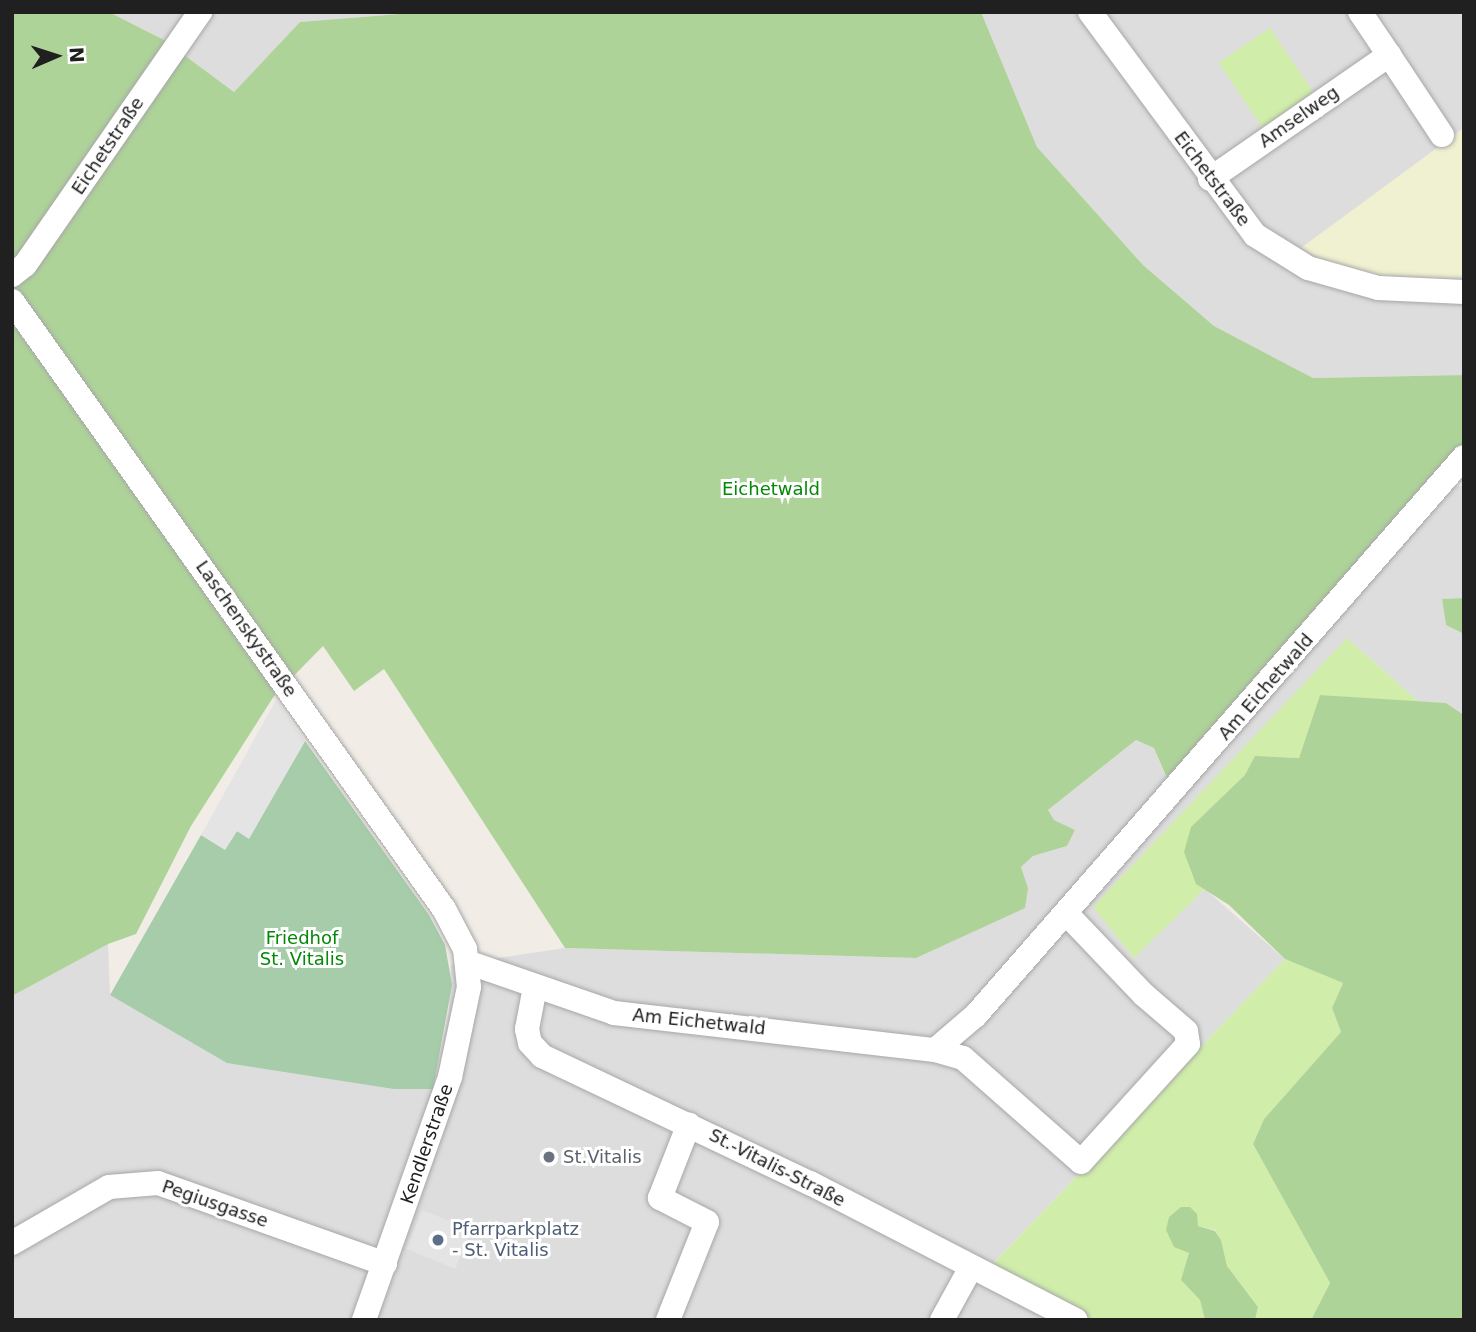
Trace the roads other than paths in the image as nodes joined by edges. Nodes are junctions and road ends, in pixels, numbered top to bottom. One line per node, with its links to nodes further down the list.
1 (200, 12): 7 (street, Eichetstraße)
2 (1090, 12): 6 (street, Eichetstraße)
3 (1360, 12): 4 (street)
4 (1389, 55): 5 (street); 6 (street, Amselweg)
5 (1442, 135)
6 (1210, 179): 8 (street, Eichetstraße)
7 (12, 275)
8 (1464, 292)
9 (12, 301): 12 (street, Laschenskystraße)
10 (1464, 457): 11 (street, Am Eichetwald)
11 (1066, 914): 14 (street, Am Eichetwald); 14 (street, Am Eichetwald)
12 (470, 963): 13 (street, Am Eichetwald); 17 (street, Kendlerstraße)
13 (535, 987): 14 (street, Am Eichetwald); 15 (street, St.-Vitalis-Straße)
14 (935, 1050)
15 (689, 1124): 18 (street, St.-Vitalis-Straße); 20 (street)
16 (12, 1242): 17 (street, Pegiusgasse)
17 (384, 1264): 19 (street, Kendlerstraße)
18 (971, 1269): 21 (street); 22 (street, St.-Vitalis-Straße)
19 (364, 1320)
20 (668, 1320)
21 (942, 1320)
22 (1076, 1320)

